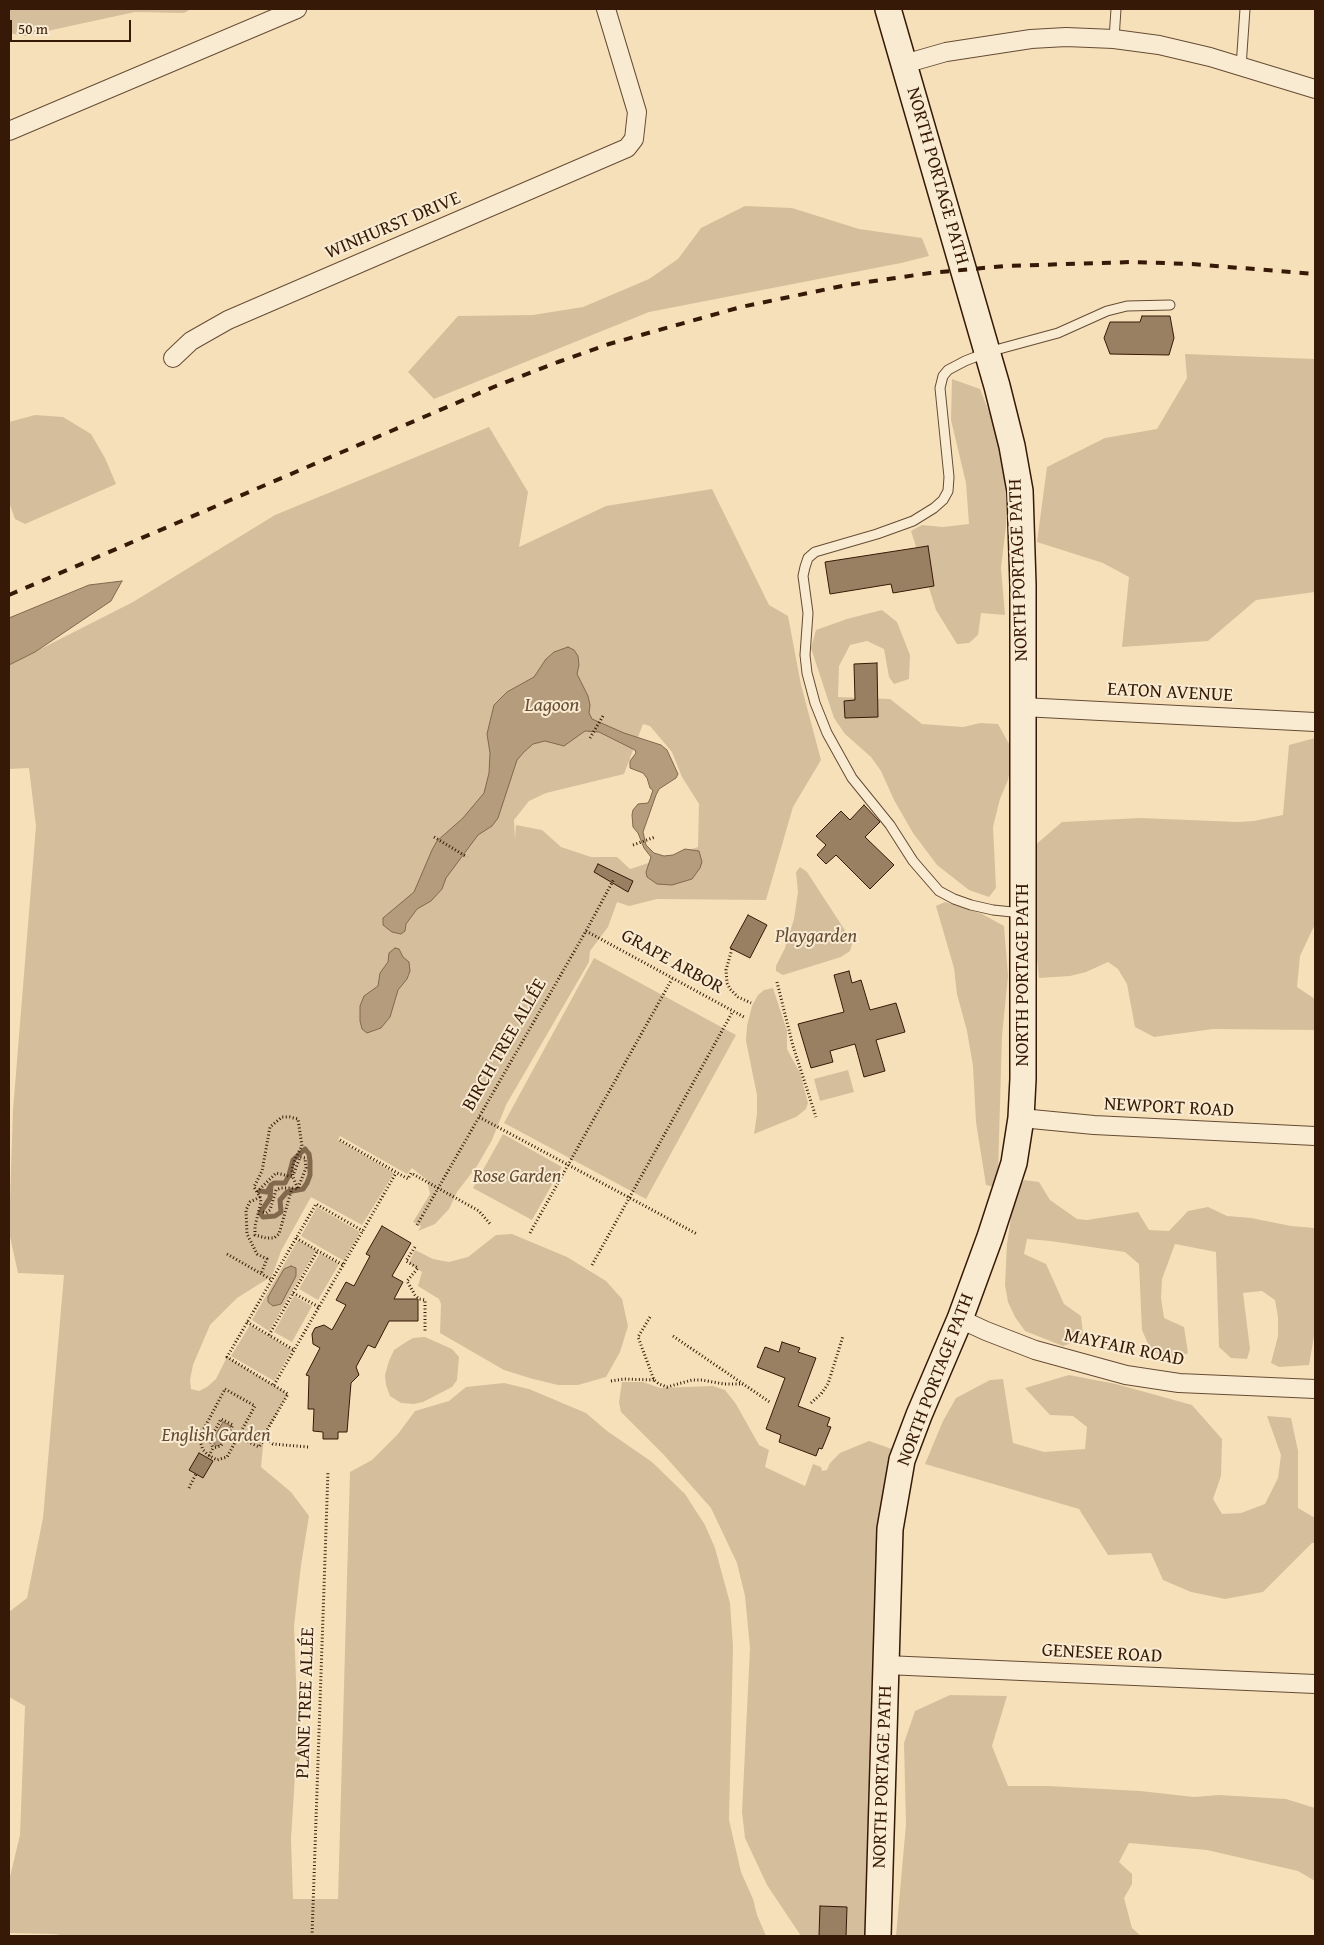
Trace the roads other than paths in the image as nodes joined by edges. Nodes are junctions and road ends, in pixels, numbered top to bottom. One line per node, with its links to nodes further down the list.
1 (297, 9): 10 (street)
2 (606, 9): 13 (street, WINHURST DRIVE)
3 (888, 9): 7 (main road, NORTH PORTAGE PATH)
4 (1116, 9): 6 (lane)
5 (1245, 9): 8 (lane)
6 (1114, 39): 7 (street); 8 (street)
7 (904, 64): 12 (main road, NORTH PORTAGE PATH)
8 (1242, 67): 9 (street)
9 (1315, 88)
10 (9, 131)
11 (1170, 305): 12 (lane)
12 (988, 352): 14 (main road, NORTH PORTAGE PATH); 16 (lane)
13 (173, 358)
14 (1022, 707): 15 (street, EATON AVENUE); 16 (main road, NORTH PORTAGE PATH)
15 (1315, 722)
16 (1023, 913): 17 (main road, NORTH PORTAGE PATH)
17 (1021, 1118): 18 (street, NEWPORT ROAD); 19 (main road, NORTH PORTAGE PATH)
18 (1315, 1136)
19 (960, 1319): 20 (street, MAYFAIR ROAD); 21 (main road, NORTH PORTAGE PATH)
20 (1315, 1389)
21 (886, 1665): 22 (street, GENESEE ROAD); 23 (main road, NORTH PORTAGE PATH)
22 (1315, 1684)
23 (878, 1936)

